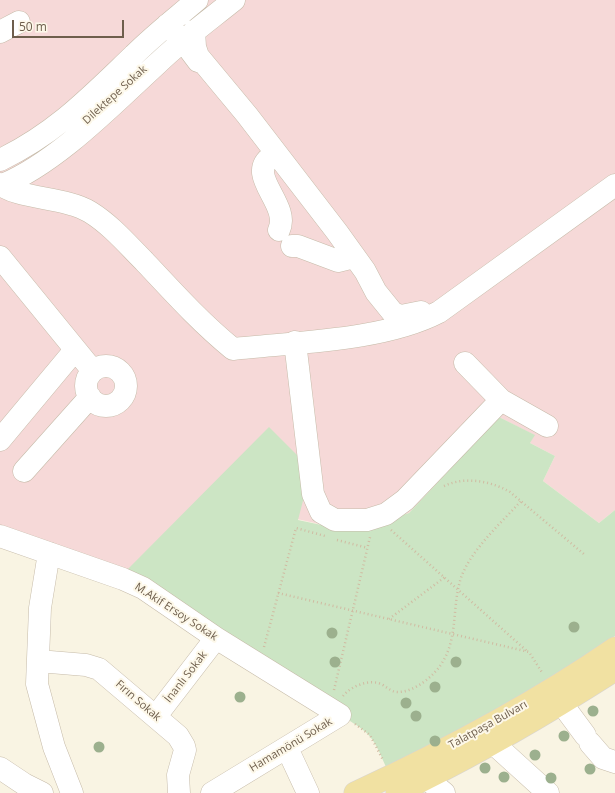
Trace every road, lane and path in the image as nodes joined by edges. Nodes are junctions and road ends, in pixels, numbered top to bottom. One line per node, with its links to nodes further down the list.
1 (182, 0): 6 (street)
2 (197, 0): 5 (street, Dilektepe Sokak)
3 (220, 0): 5 (street, Dilektepe Sokak)
4 (234, 0): 5 (street)
5 (181, 33): 7 (street); 8 (street, Dilektepe Sokak); 9 (street); 10 (street, Dilektepe Sokak)
6 (0, 151)
7 (272, 156): 13 (street); 13 (street)
8 (0, 160)
9 (615, 172)
10 (0, 183): 15 (street)
11 (615, 185): 14 (street)
12 (0, 257): 16 (street)
13 (350, 258): 14 (street)
14 (402, 326): 15 (street)
15 (295, 342): 26 (street)
16 (75, 350): 18 (street); 22 (street)
17 (465, 363): 20 (street)
18 (93, 372): 19 (street); 19 (street)
19 (90, 397): 23 (street)
20 (501, 400): 21 (street); 26 (street)
21 (547, 426)
22 (0, 440)
23 (24, 471)
24 (442, 487): 25 (path)
25 (521, 501): 30 (path); 32 (path)
26 (374, 518): 28 (path); 31 (path)
27 (0, 536): 29 (street, M.Akif Ersoy Sokak)
28 (368, 548): 33 (path); 34 (path)
29 (49, 553): 37 (street, M.Akif Ersoy Sokak); 40 (street)
30 (585, 555)
31 (445, 578): 32 (path); 35 (path)
32 (458, 590): 36 (path); 39 (path)
33 (278, 593): 34 (path); 41 (path)
34 (353, 611): 35 (path); 44 (path)
35 (389, 619): 36 (path)
36 (453, 634): 39 (path); 44 (path)
37 (216, 638): 41 (street, M.Akif Ersoy Sokak); 45 (street, İnanlı Sokak)
38 (615, 648): 43 (main road, Talatpaşa Bulvarı)
39 (529, 652): 43 (path)
40 (38, 662): 45 (street, Fırın Sokak); 53 (street)
41 (259, 665): 44 (street, M.Akif Ersoy Sokak)
42 (615, 670): 43 (main road, Talatpaşa Bulvarı)
43 (557, 696): 46 (main road, Talatpaşa Bulvarı); 48 (street); 50 (main road, Talatpaşa Bulvarı)
44 (334, 712): 47 (street, Hamamönü Sokak); 50 (path, Hamamönü Sokak)
45 (156, 716): 54 (street, Fırın Sokak)
46 (493, 743): 51 (main road, Talatpaşa Bulvarı); 58 (street)
47 (287, 748): 55 (street, Hamamönü Sokak); 56 (street)
48 (615, 762)
49 (0, 768): 52 (street)
50 (394, 785): 51 (main road, Talatpaşa Bulvarı); 57 (main road, Talatpaşa Bulvarı)
51 (440, 789)
52 (42, 793)
53 (72, 793)
54 (179, 793)
55 (212, 793)
56 (308, 793)
57 (355, 793)
58 (548, 793)

